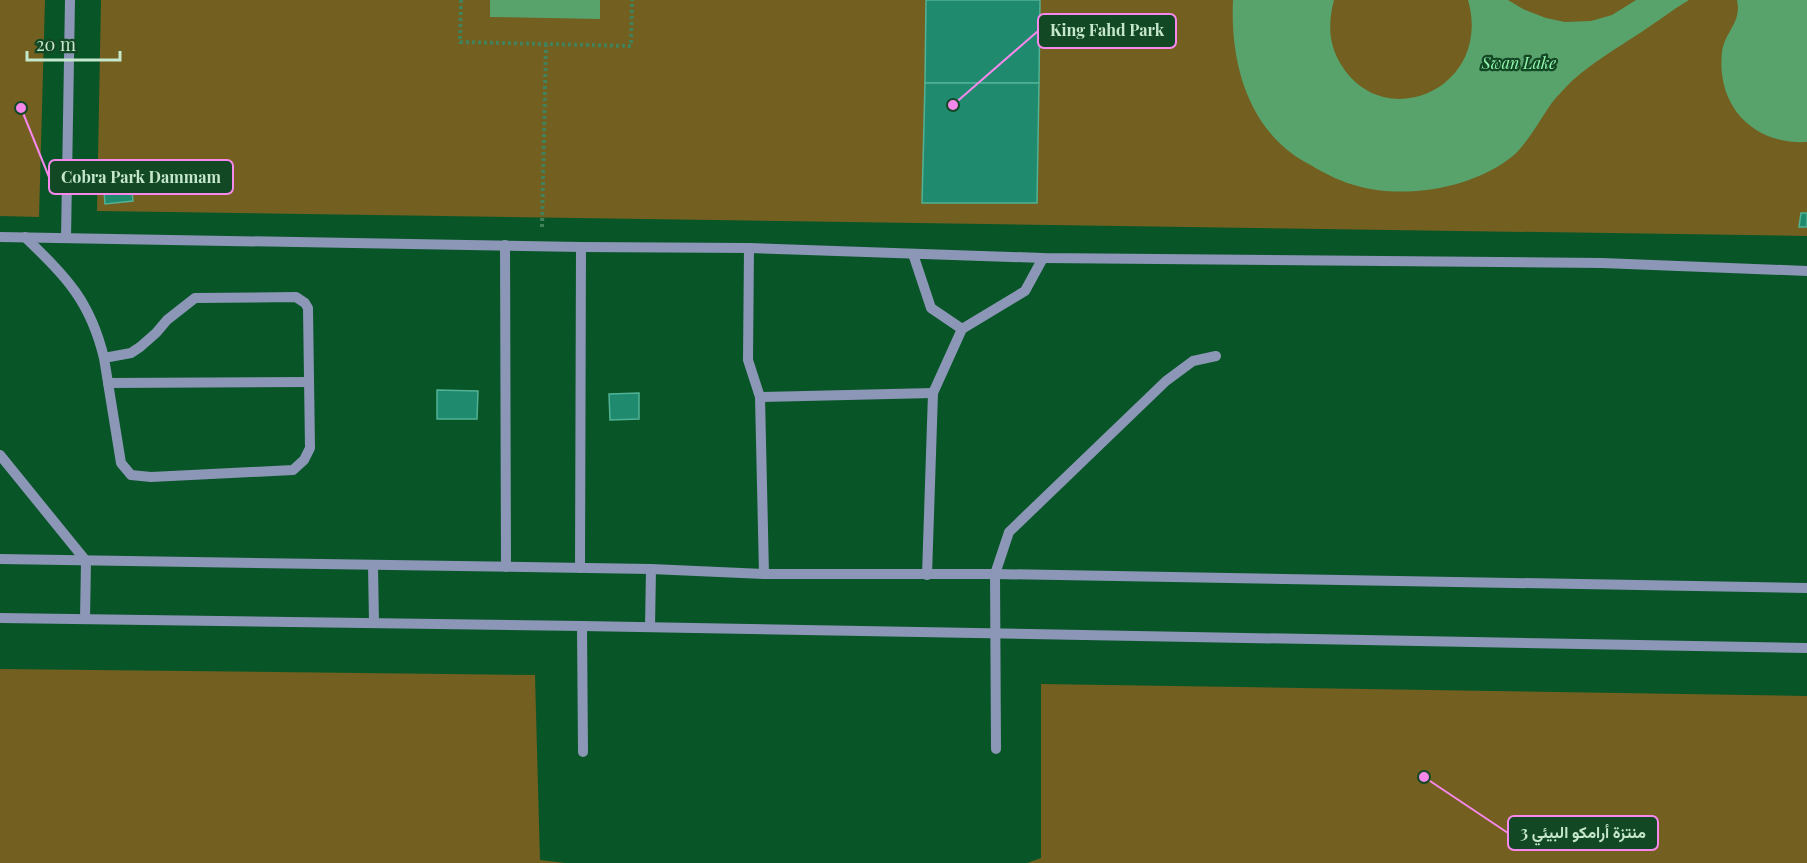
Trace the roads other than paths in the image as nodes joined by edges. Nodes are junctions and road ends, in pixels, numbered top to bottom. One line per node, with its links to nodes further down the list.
1 (70, 0): 4 (street)
2 (0, 237): 3 (street)
3 (25, 237): 4 (street); 13 (street)
4 (66, 238): 5 (street)
5 (505, 245): 6 (street); 22 (street)
6 (581, 247): 7 (street); 23 (street)
7 (749, 248): 8 (street); 17 (street)
8 (912, 254): 9 (street); 11 (street)
9 (1043, 258): 10 (street); 11 (street)
10 (1807, 271)
11 (962, 329): 16 (street)
12 (1216, 356): 26 (street)
13 (104, 358): 14 (street); 15 (street)
14 (309, 382): 15 (street); 15 (street)
15 (108, 383)
16 (933, 393): 17 (street); 27 (street)
17 (760, 397): 25 (street)
18 (0, 455): 20 (street)
19 (0, 559): 20 (street)
20 (86, 561): 21 (street); 30 (street)
21 (373, 566): 22 (street); 31 (street)
22 (506, 567): 23 (street)
23 (580, 568): 24 (street)
24 (651, 569): 25 (street); 33 (street)
25 (764, 574): 27 (street)
26 (995, 574): 27 (street); 28 (street); 34 (street)
27 (927, 575)
28 (1807, 588)
29 (0, 618): 30 (street)
30 (85, 619): 31 (street)
31 (374, 623): 32 (street)
32 (582, 626): 33 (street); 37 (street)
33 (650, 627): 34 (street)
34 (994, 633): 35 (street); 36 (street)
35 (1807, 648)
36 (996, 749)
37 (583, 752)

